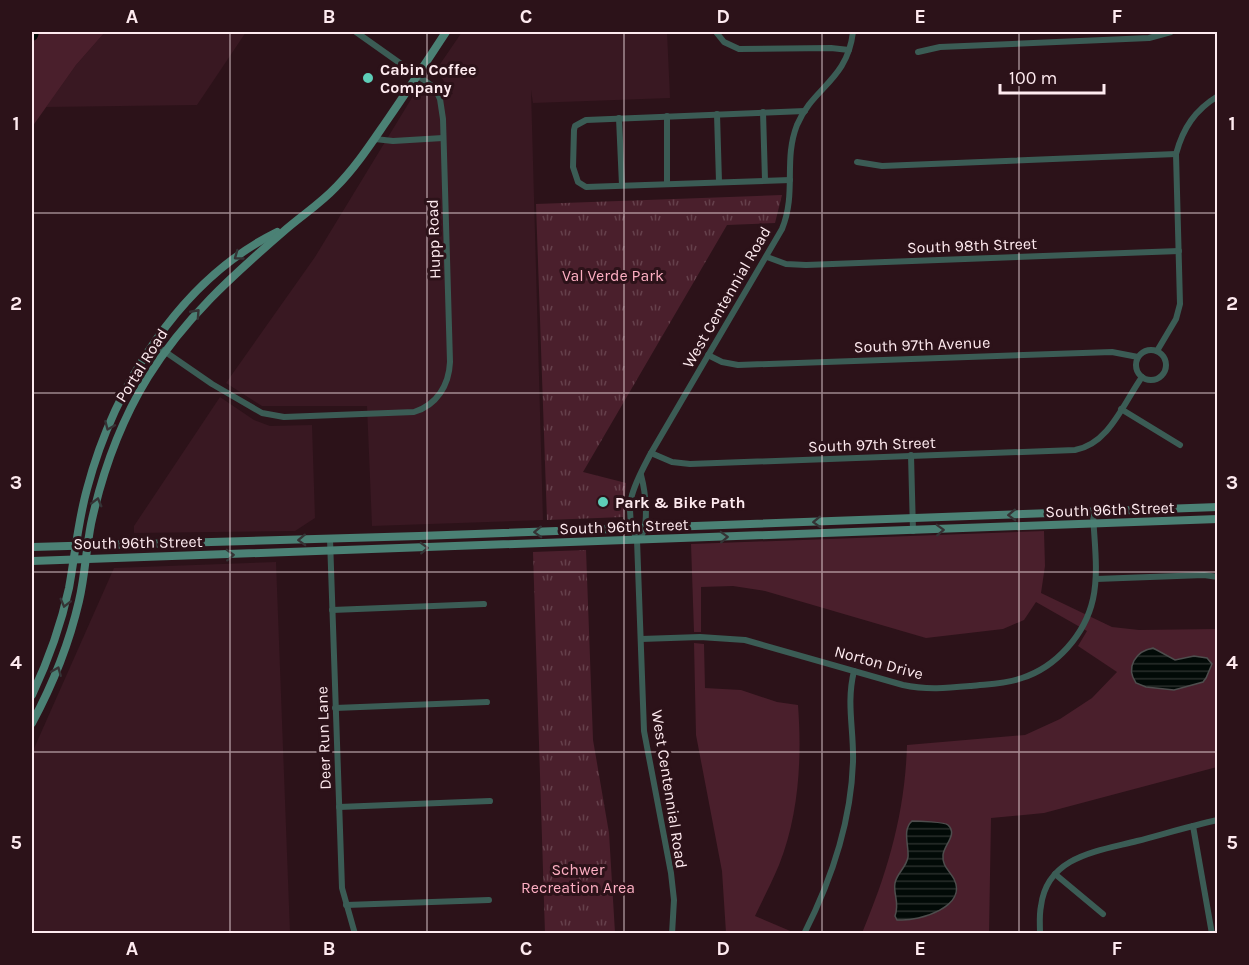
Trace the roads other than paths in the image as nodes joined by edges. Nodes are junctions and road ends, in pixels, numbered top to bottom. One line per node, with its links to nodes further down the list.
1 (356, 32): 8 (street, Hupp Road)
2 (446, 32): 8 (main road, Portal Road)
3 (716, 32): 6 (street)
4 (853, 32): 6 (street, West Centennial Road)
5 (1171, 32): 7 (street)
6 (849, 50): 10 (street, West Centennial Road)
7 (918, 52)
8 (418, 74): 15 (street, Hupp Road); 16 (main road, Portal Road)
9 (1217, 97): 17 (street)
10 (805, 111): 11 (street); 20 (street, West Centennial Road)
11 (763, 112): 12 (street); 19 (street)
12 (717, 114): 13 (street); 21 (street)
13 (666, 116): 14 (street); 22 (street)
14 (619, 118): 23 (street); 23 (street)
15 (443, 138): 16 (street); 29 (street, Hupp Road)
16 (375, 139): 24 (main road, Portal Road)
17 (1176, 154): 18 (street); 25 (street)
18 (856, 162)
19 (765, 180): 20 (street); 21 (street)
20 (790, 180): 26 (street, West Centennial Road)
21 (719, 182): 22 (street)
22 (668, 183): 23 (street)
23 (622, 185)
24 (289, 227): 27 (main road, Portal Road, one-way to 27); 29 (main road, Portal Road, one-way to 24)
25 (1179, 251): 26 (street, South 98th Street); 28 (street)
26 (767, 257): 30 (street, West Centennial Road)
27 (154, 344): 29 (street); 48 (main road, Portal Road, one-way to 48)
28 (1156, 351): 31 (street); 32 (street)
29 (165, 352): 49 (main road, Portal Road, one-way to 29)
30 (708, 355): 31 (street, South 97th Avenue); 35 (street, West Centennial Road)
31 (1138, 357): 32 (street)
32 (1142, 377): 33 (street)
33 (1121, 409): 34 (street); 36 (street, South 97th Street)
34 (1180, 445)
35 (651, 453): 36 (street, South 97th Street); 37 (street, West Centennial Road)
36 (911, 455): 40 (street)
37 (641, 475): 43 (street, West Centennial Road); 44 (street)
38 (1218, 507): 39 (main road, South 96th Street)
39 (1093, 512): 40 (main road, South 96th Street, one-way to 40); 42 (street, Norton Drive)
40 (912, 514): 44 (main road, South 96th Street, one-way to 44); 45 (street)
41 (1218, 519): 42 (main road, South 96th Street)
42 (1094, 525): 45 (main road, South 96th Street, one-way to 42); 56 (street, Norton Drive)
43 (632, 528): 44 (main road, South 96th Street); 46 (main road, South 96th Street, one-way to 46); 47 (street, West Centennial Road)
44 (645, 528): 47 (street)
45 (913, 531): 47 (main road, South 96th Street, one-way to 45)
46 (330, 539): 49 (main road, South 96th Street, one-way to 49); 51 (street, Deer Run Lane)
47 (637, 540): 51 (main road, South 96th Street, one-way to 47); 59 (street, West Centennial Road)
48 (75, 546): 49 (main road, South 96th Street); 50 (main road, South 96th Street); 52 (main road, Portal Road)
49 (88, 546): 53 (main road, Portal Road)
50 (32, 548)
51 (331, 551): 53 (main road, South 96th Street, one-way to 51); 58 (street, Deer Run Lane)
52 (73, 559): 53 (main road, South 96th Street); 54 (main road, South 96th Street); 61 (main road, Portal Road, one-way to 61)
53 (87, 560): 64 (main road, Portal Road, one-way to 53)
54 (32, 561)
55 (1218, 577): 56 (street)
56 (1096, 579): 60 (street, Norton Drive)
57 (484, 604): 58 (street)
58 (332, 610): 63 (street, Deer Run Lane)
59 (641, 639): 60 (street, Norton Drive); 74 (street, West Centennial Road)
60 (855, 671): 75 (street)
61 (32, 695)
62 (487, 702): 63 (street)
63 (335, 708): 66 (street, Deer Run Lane)
64 (32, 723)
65 (490, 801): 66 (street)
66 (339, 807): 71 (street, Deer Run Lane)
67 (1218, 820): 68 (street)
68 (1193, 826): 69 (street); 77 (street)
69 (1055, 874): 72 (street); 76 (street)
70 (489, 900): 71 (street)
71 (346, 905): 73 (street, Deer Run Lane)
72 (1103, 914)
73 (355, 933)
74 (672, 933)
75 (804, 933)
76 (1040, 933)
77 (1212, 933)

